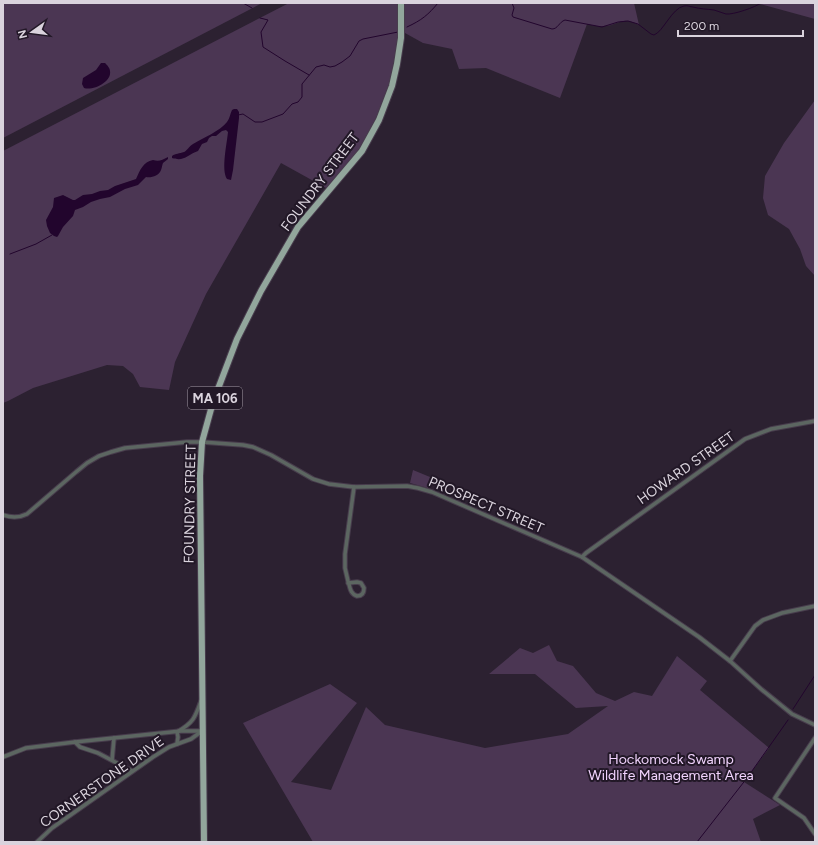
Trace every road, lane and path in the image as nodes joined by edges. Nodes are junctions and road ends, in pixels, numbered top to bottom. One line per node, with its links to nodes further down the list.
1 (401, 3): 3 (main road, FOUNDRY STREET / MA 106)
2 (815, 421): 6 (street, HOWARD STREET)
3 (202, 442): 4 (street, PROSPECT STREET); 5 (street, PROSPECT STREET); 10 (main road, FOUNDRY STREET / MA 106)
4 (354, 487): 6 (street, PROSPECT STREET); 7 (street)
5 (3, 515)
6 (582, 557): 9 (street, PROSPECT STREET)
7 (348, 583): 7 (street)
8 (815, 606): 9 (street)
9 (730, 661): 11 (street, PROSPECT STREET)
10 (202, 698): 12 (main road, FOUNDRY STREET / MA 106); 13 (street)
11 (815, 725)
12 (202, 731): 13 (street); 17 (street, CORNERSTONE DRIVE); 23 (main road, FOUNDRY STREET / MA 106)
13 (177, 732): 14 (street); 17 (street)
14 (114, 738): 16 (street); 19 (street)
15 (815, 738): 21 (street)
16 (75, 742): 18 (street); 19 (street)
17 (177, 744): 20 (street, CORNERSTONE DRIVE)
18 (3, 757)
19 (112, 760): 20 (street)
20 (132, 771): 22 (street, CORNERSTONE DRIVE)
21 (815, 834)
22 (37, 842)
23 (204, 842)

